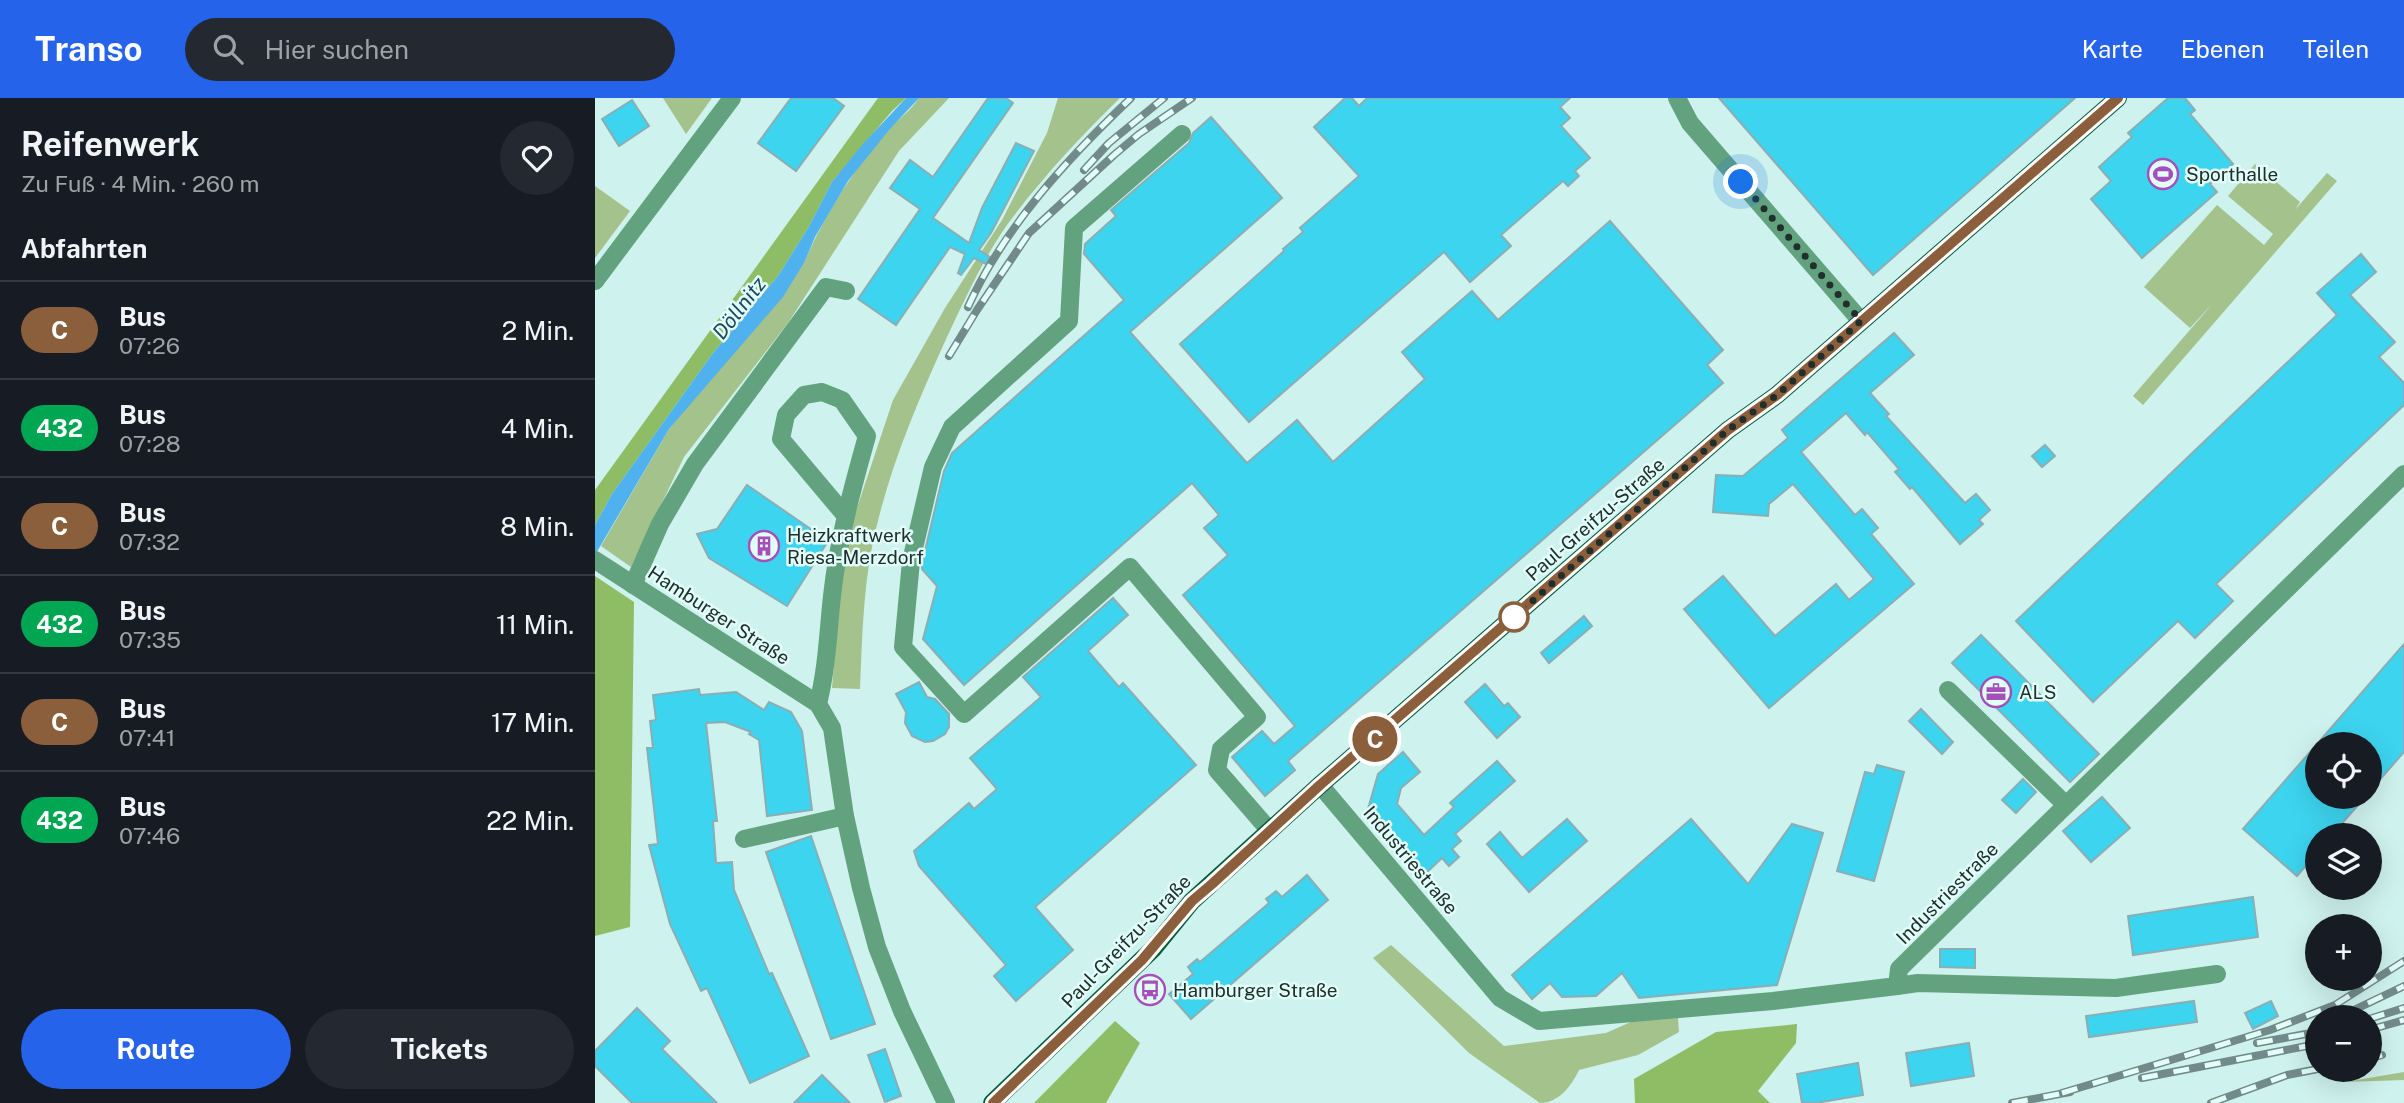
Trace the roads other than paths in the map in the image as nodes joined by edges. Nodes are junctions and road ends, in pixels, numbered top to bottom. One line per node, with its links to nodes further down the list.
1 (732, 98): 5 (street)
2 (1677, 98): 7 (street)
3 (2118, 98): 7 (main road, Paul-Greifzu-Straße)
4 (1182, 134): 17 (street)
5 (595, 281)
6 (846, 291): 11 (street)
7 (1861, 321): 14 (main road, Paul-Greifzu-Straße)
8 (2404, 474): 15 (street, Industriestraße)
9 (845, 515): 9 (street); 13 (street)
10 (595, 560): 11 (street, Hamburger Straße)
11 (627, 581): 13 (street, Hamburger Straße)
12 (1948, 690): 15 (street)
13 (818, 704): 16 (street)
14 (1320, 785): 17 (main road, Paul-Greifzu-Straße); 20 (street, Industriestraße)
15 (2066, 805): 20 (street, Industriestraße)
16 (845, 816): 18 (street); 21 (street)
17 (1270, 831): 22 (main road, Paul-Greifzu-Straße)
18 (744, 839)
19 (2217, 974): 20 (street)
20 (1897, 986)
21 (946, 1103)
22 (992, 1103)

